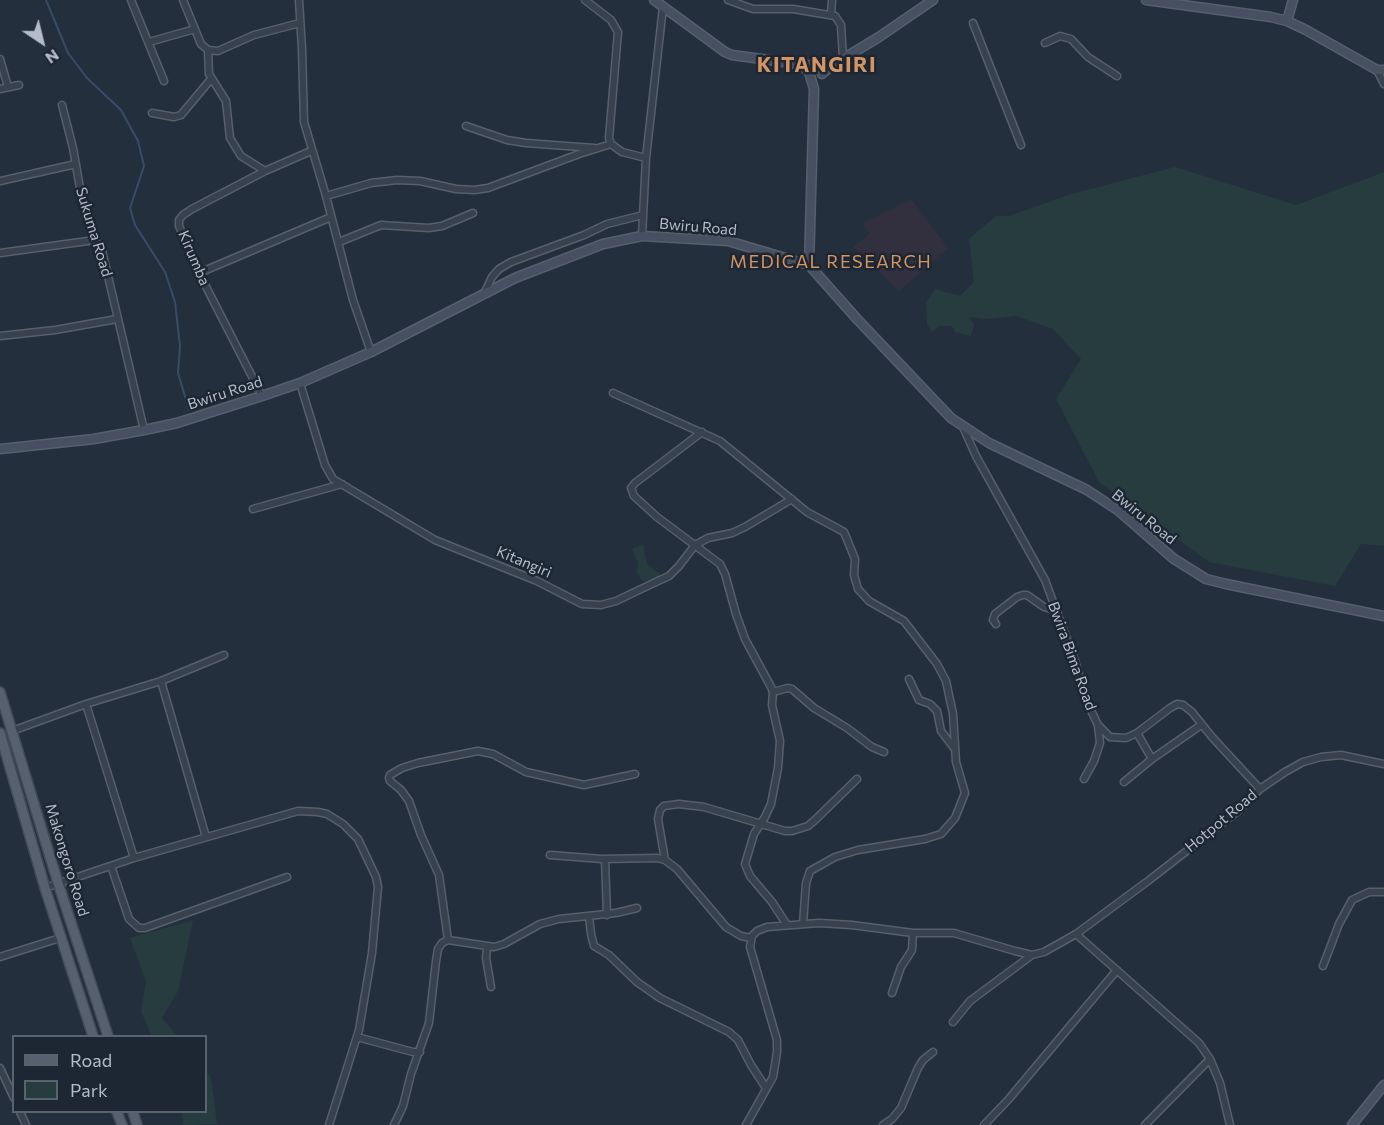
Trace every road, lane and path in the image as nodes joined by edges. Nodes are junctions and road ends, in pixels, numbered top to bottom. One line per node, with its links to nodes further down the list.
1 (131, 0): 17 (street)
2 (183, 0): 16 (street)
3 (299, 0): 14 (street)
4 (585, 0): 34 (street)
5 (654, 0): 11 (main road)
6 (728, 0): 12 (street)
7 (832, 0): 12 (street)
8 (933, 0): 21 (main road)
9 (1146, 0): 13 (main road)
10 (1293, 0): 13 (main road)
11 (663, 7): 23 (main road); 38 (street)
12 (831, 15): 21 (street)
13 (1287, 21): 22 (main road)
14 (300, 23): 19 (street); 37 (street)
15 (973, 23): 35 (street)
16 (195, 28): 17 (street); 19 (street)
17 (148, 42): 26 (street)
18 (1045, 43): 24 (street)
19 (208, 50): 25 (street)
20 (0, 58): 29 (street)
21 (843, 59): 23 (main road)
22 (1380, 70): 27 (street)
23 (816, 72): 50 (main road)
24 (1117, 76)
25 (211, 79): 32 (street); 40 (street)
26 (164, 81)
27 (1384, 84)
28 (19, 85): 29 (street)
29 (8, 87): 30 (street)
30 (0, 89)
31 (62, 105): 39 (street, Sukuma Road)
32 (152, 113)
33 (466, 126): 36 (street)
34 (611, 144): 36 (street); 38 (street)
35 (1021, 145)
36 (598, 148): 42 (street)
37 (311, 151): 40 (street, Kirumba); 42 (street)
38 (646, 158): 44 (street)
39 (76, 164): 41 (street); 47 (street, Sukuma Road)
40 (265, 171): 51 (street, Kirumba)
41 (0, 181)
42 (326, 196): 45 (street)
43 (473, 213): 48 (street)
44 (643, 215): 46 (street); 52 (street)
45 (331, 216): 48 (street); 51 (street)
46 (642, 236): 50 (main road, Bwiru Road); 52 (main road, Bwiru Road)
47 (95, 240): 49 (street); 53 (street, Sukuma Road)
48 (339, 242): 55 (street)
49 (0, 253)
50 (809, 265): 59 (main road, Bwiru Road)
51 (199, 273): 58 (street, Kirumba)
52 (485, 292): 55 (main road, Bwiru Road)
53 (117, 320): 54 (street); 60 (street, Sukuma Road)
54 (0, 336)
55 (370, 352): 56 (main road, Bwiru Road)
56 (300, 383): 58 (main road, Bwiru Road); 63 (street, Kitangiri)
57 (612, 393): 61 (street)
58 (262, 396): 60 (main road, Bwiru Road)
59 (963, 427): 67 (street, Bwira Bima Road); 68 (main road, Bwiru Road)
60 (144, 430): 62 (main road, Bwiru Road)
61 (702, 432): 64 (street); 66 (street)
62 (0, 449)
63 (342, 484): 65 (street); 66 (street, Kitangiri)
64 (792, 499): 66 (street); 81 (street)
65 (253, 509)
66 (695, 545): 74 (street)
67 (1057, 611): 69 (street); 76 (street, Bwira Bima Road)
68 (1384, 616)
69 (996, 624)
70 (224, 655): 72 (street)
71 (909, 679): 81 (street)
72 (161, 681): 75 (street); 91 (street)
73 (0, 692): 78 (main road, Makongoro Road)
74 (773, 692): 82 (street); 90 (street)
75 (86, 704): 78 (street); 93 (street)
76 (1098, 725): 80 (street, Bwira Bima Road); 87 (street)
77 (1201, 725): 80 (street); 83 (street); 89 (street)
78 (12, 731): 98 (main road, Makongoro Road)
79 (0, 733): 99 (main road, Makongoro Road)
80 (1137, 733): 83 (street)
81 (955, 749): 104 (street)
82 (884, 752)
83 (1152, 759): 88 (street)
84 (1384, 764): 89 (street, Hotpot Road)
85 (635, 774): 110 (street)
86 (856, 779): 90 (street)
87 (1084, 779)
88 (1124, 782)
89 (1260, 789): 107 (street, Hotpot Road)
90 (760, 824): 95 (street); 105 (street)
91 (206, 837): 93 (street); 121 (street)
92 (550, 855): 94 (street)
93 (134, 858): 96 (street)
94 (605, 859): 95 (street); 102 (street)
95 (665, 860): 109 (street)
96 (111, 866): 97 (street); 98 (street)
97 (287, 878)
98 (58, 883): 99 (street); 120 (main road, Makongoro Road)
99 (45, 888): 108 (main road, Makongoro Road)
100 (1384, 892): 114 (street)
101 (637, 908): 102 (street)
102 (607, 915): 103 (street)
103 (589, 916): 111 (street); 127 (street)
104 (803, 924): 105 (street); 106 (street)
105 (787, 925): 109 (street)
106 (913, 933): 112 (street); 117 (street)
107 (1076, 934): 112 (street, Hotpot Road); 115 (street)
108 (60, 938): 113 (street); 119 (main road, Makongoro Road)
109 (751, 938): 127 (street)
110 (448, 940): 111 (street); 122 (street)
111 (487, 947): 116 (street)
112 (1032, 955): 118 (street, Hotpot Road)
113 (0, 957)
114 (1323, 966)
115 (1117, 970): 124 (street); 133 (street)
116 (491, 987)
117 (892, 993)
118 (953, 1022)
119 (93, 1035)
120 (108, 1035)
121 (357, 1037): 122 (street); 129 (street)
122 (420, 1052): 130 (street)
123 (933, 1052): 132 (street)
124 (1210, 1059): 134 (street); 135 (street)
125 (0, 1068): 128 (street)
126 (1384, 1085): 136 (main road)
127 (766, 1088): 131 (street)
128 (12, 1094)
129 (329, 1125)
130 (394, 1125)
131 (746, 1125)
132 (883, 1125)
133 (984, 1125)
134 (1145, 1125)
135 (1230, 1125)
136 (1352, 1125)

